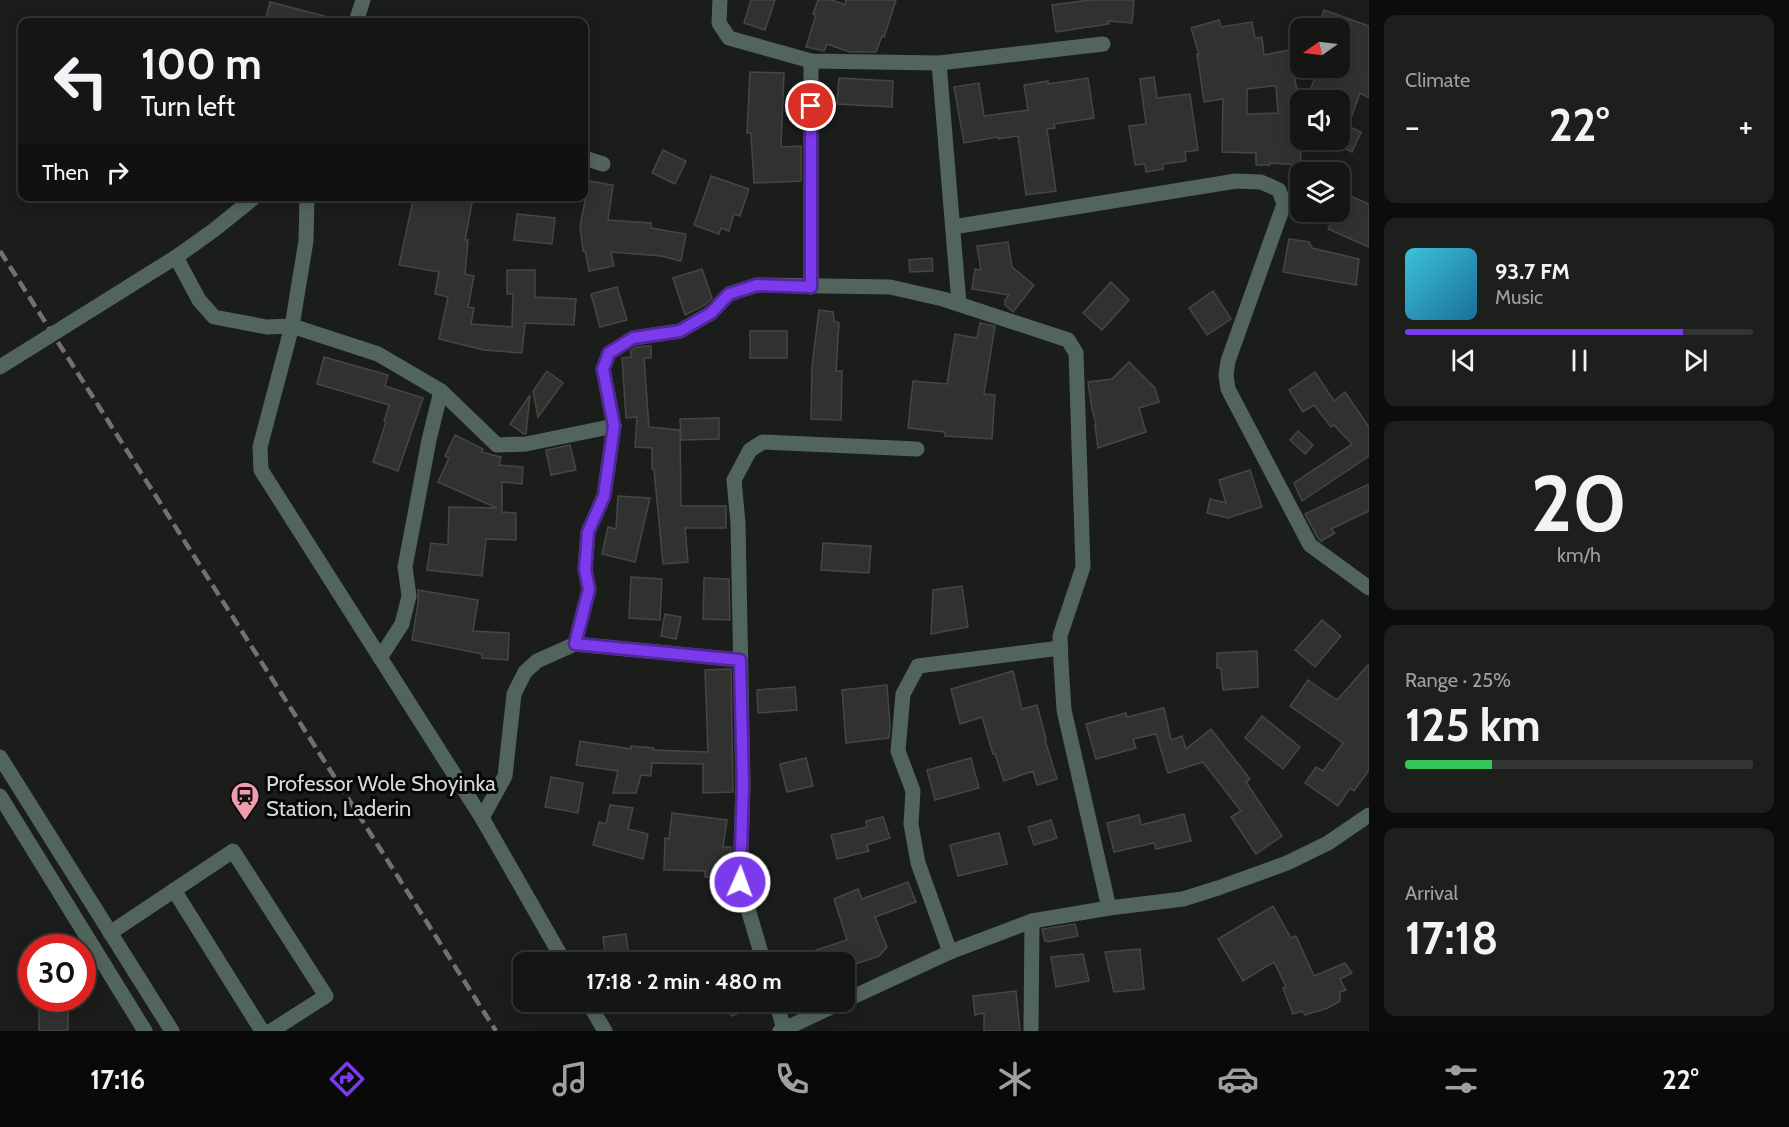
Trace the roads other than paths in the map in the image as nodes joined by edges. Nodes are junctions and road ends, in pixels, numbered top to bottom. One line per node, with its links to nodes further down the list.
1 (363, 0): 3 (street)
2 (720, 0): 5 (street)
3 (357, 18)
4 (1102, 44): 6 (street)
5 (811, 61): 6 (street); 13 (street)
6 (939, 63): 11 (street)
7 (588, 159): 8 (street)
8 (603, 164)
9 (250, 201): 12 (street)
10 (307, 201): 15 (street)
11 (953, 227): 14 (street); 20 (street)
12 (176, 257): 15 (street); 16 (street, bridge)
13 (811, 287): 14 (street); 18 (street)
14 (959, 304): 22 (street)
15 (292, 326): 17 (street); 23 (street)
16 (0, 368)
17 (441, 391): 18 (street); 23 (street)
18 (614, 426): 21 (street)
19 (917, 448): 24 (street)
20 (1369, 588)
21 (575, 644): 24 (street); 29 (street)
22 (1060, 648): 31 (street); 36 (street)
23 (380, 658): 29 (street)
24 (740, 660): 35 (street)
25 (0, 757): 26 (street)
26 (18, 786): 27 (street); 33 (street)
27 (0, 796): 42 (street)
28 (1369, 815): 31 (street)
29 (482, 818): 34 (street)
30 (174, 890): 33 (street); 44 (street); 45 (street)
31 (1108, 908): 32 (street)
32 (1032, 921): 36 (street); 47 (street)
33 (110, 933): 43 (street)
34 (560, 952)
35 (761, 952)
36 (950, 952): 37 (street)
37 (855, 997)
38 (594, 1012): 46 (street)
39 (778, 1012): 41 (street)
40 (822, 1012): 41 (street)
41 (782, 1030)
42 (145, 1031)
43 (172, 1031)
44 (262, 1031)
45 (271, 1031)
46 (604, 1031)
47 (1031, 1031)

